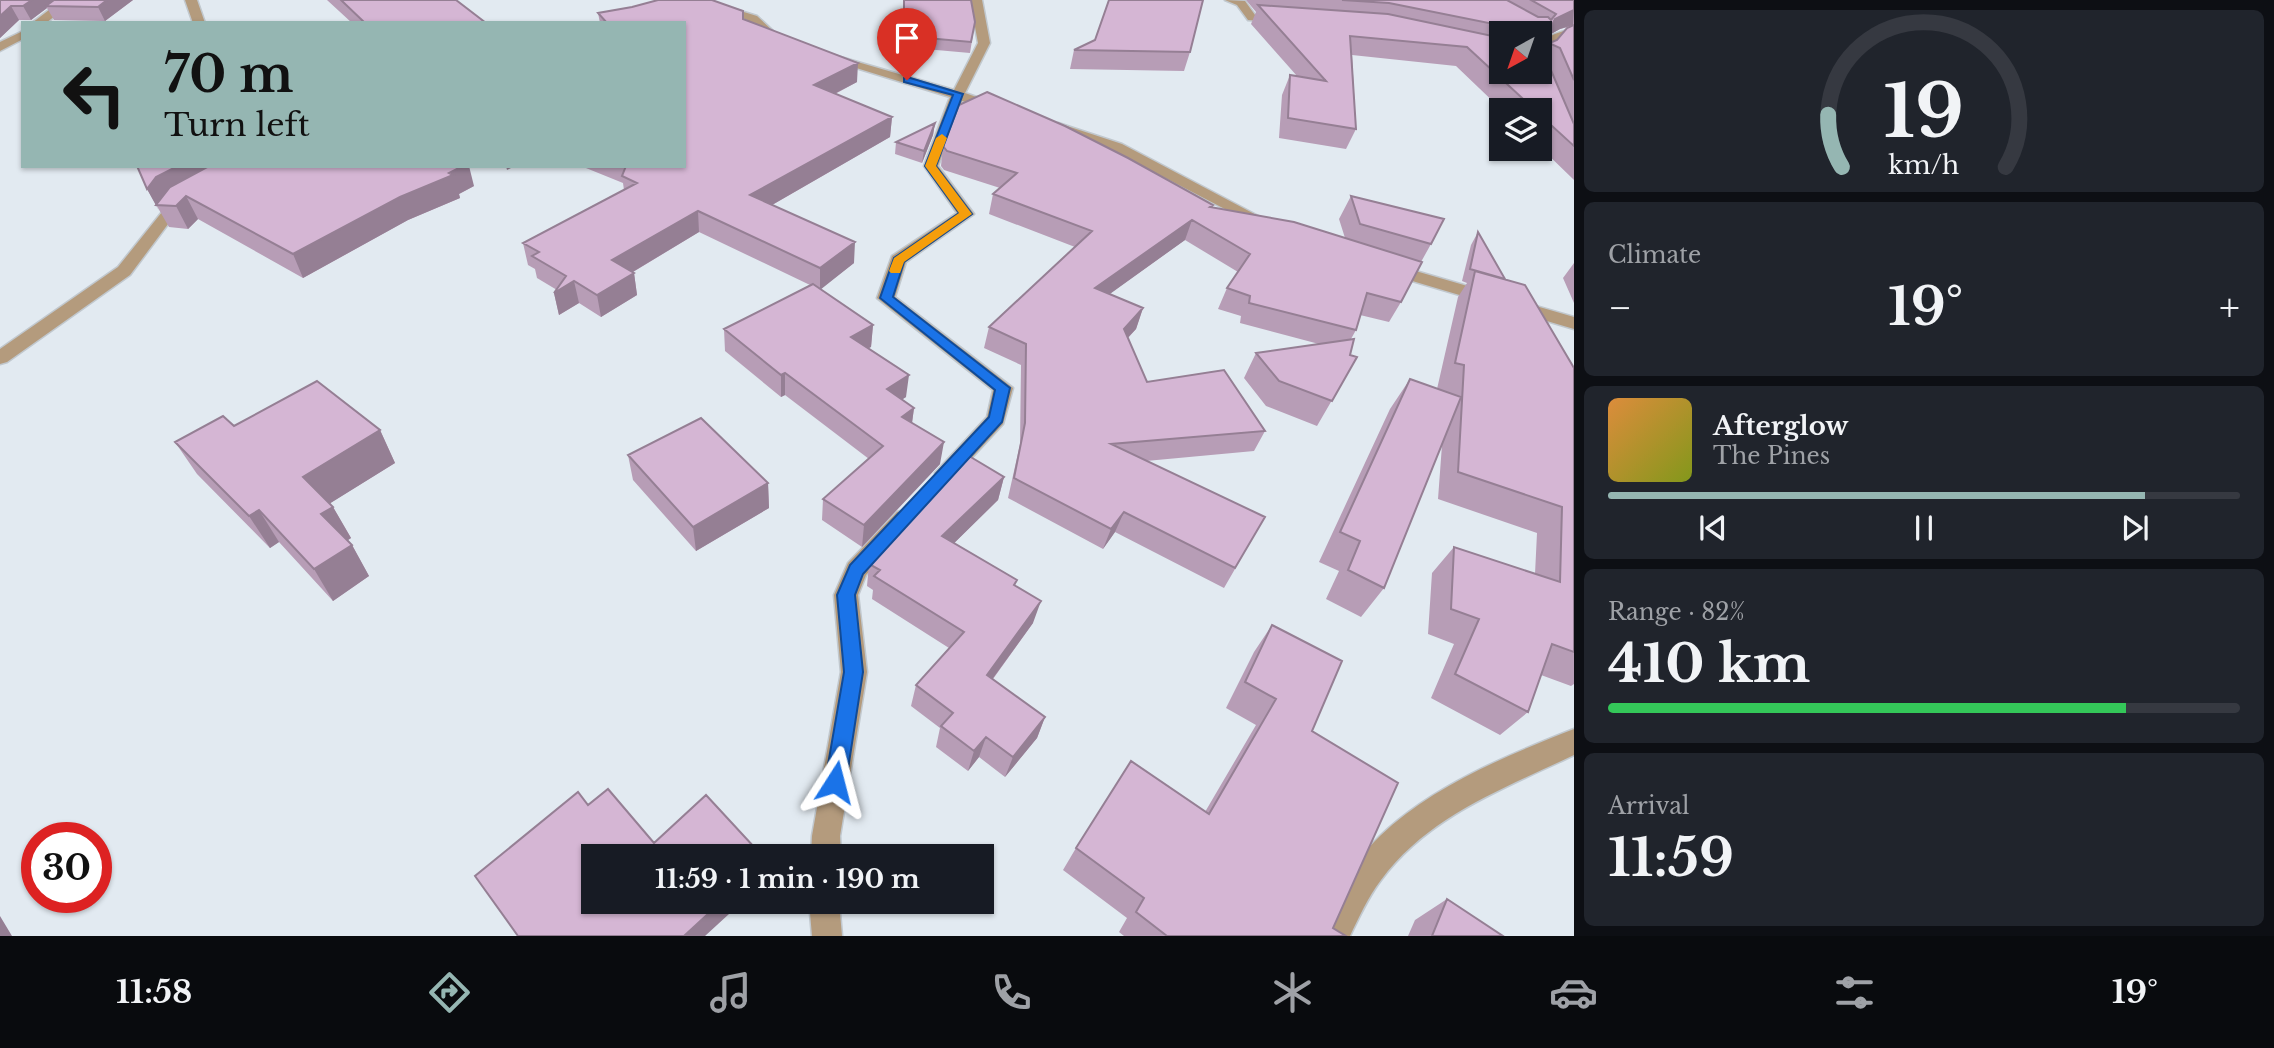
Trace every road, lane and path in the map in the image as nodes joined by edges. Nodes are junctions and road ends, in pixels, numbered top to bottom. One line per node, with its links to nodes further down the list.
1 (69, 0): 7 (street)
2 (191, 0): 8 (street)
3 (664, 0): 13 (street)
4 (976, 0): 15 (street)
5 (1231, 0): 6 (street)
6 (1290, 20)
7 (41, 21)
8 (198, 21)
9 (1574, 32): 11 (street)
10 (21, 35): 12 (street)
11 (1552, 37)
12 (0, 47)
13 (793, 48)
14 (819, 55): 15 (street)
15 (958, 94): 16 (street); 24 (street)
16 (1011, 111)
17 (1037, 120): 19 (street)
18 (195, 194): 22 (street)
19 (1277, 230)
20 (1380, 265): 21 (street)
21 (1574, 323)
22 (0, 358)
23 (1574, 742): 27 (street)
24 (826, 844)
25 (824, 914): 26 (street)
26 (827, 936)
27 (1333, 936)

